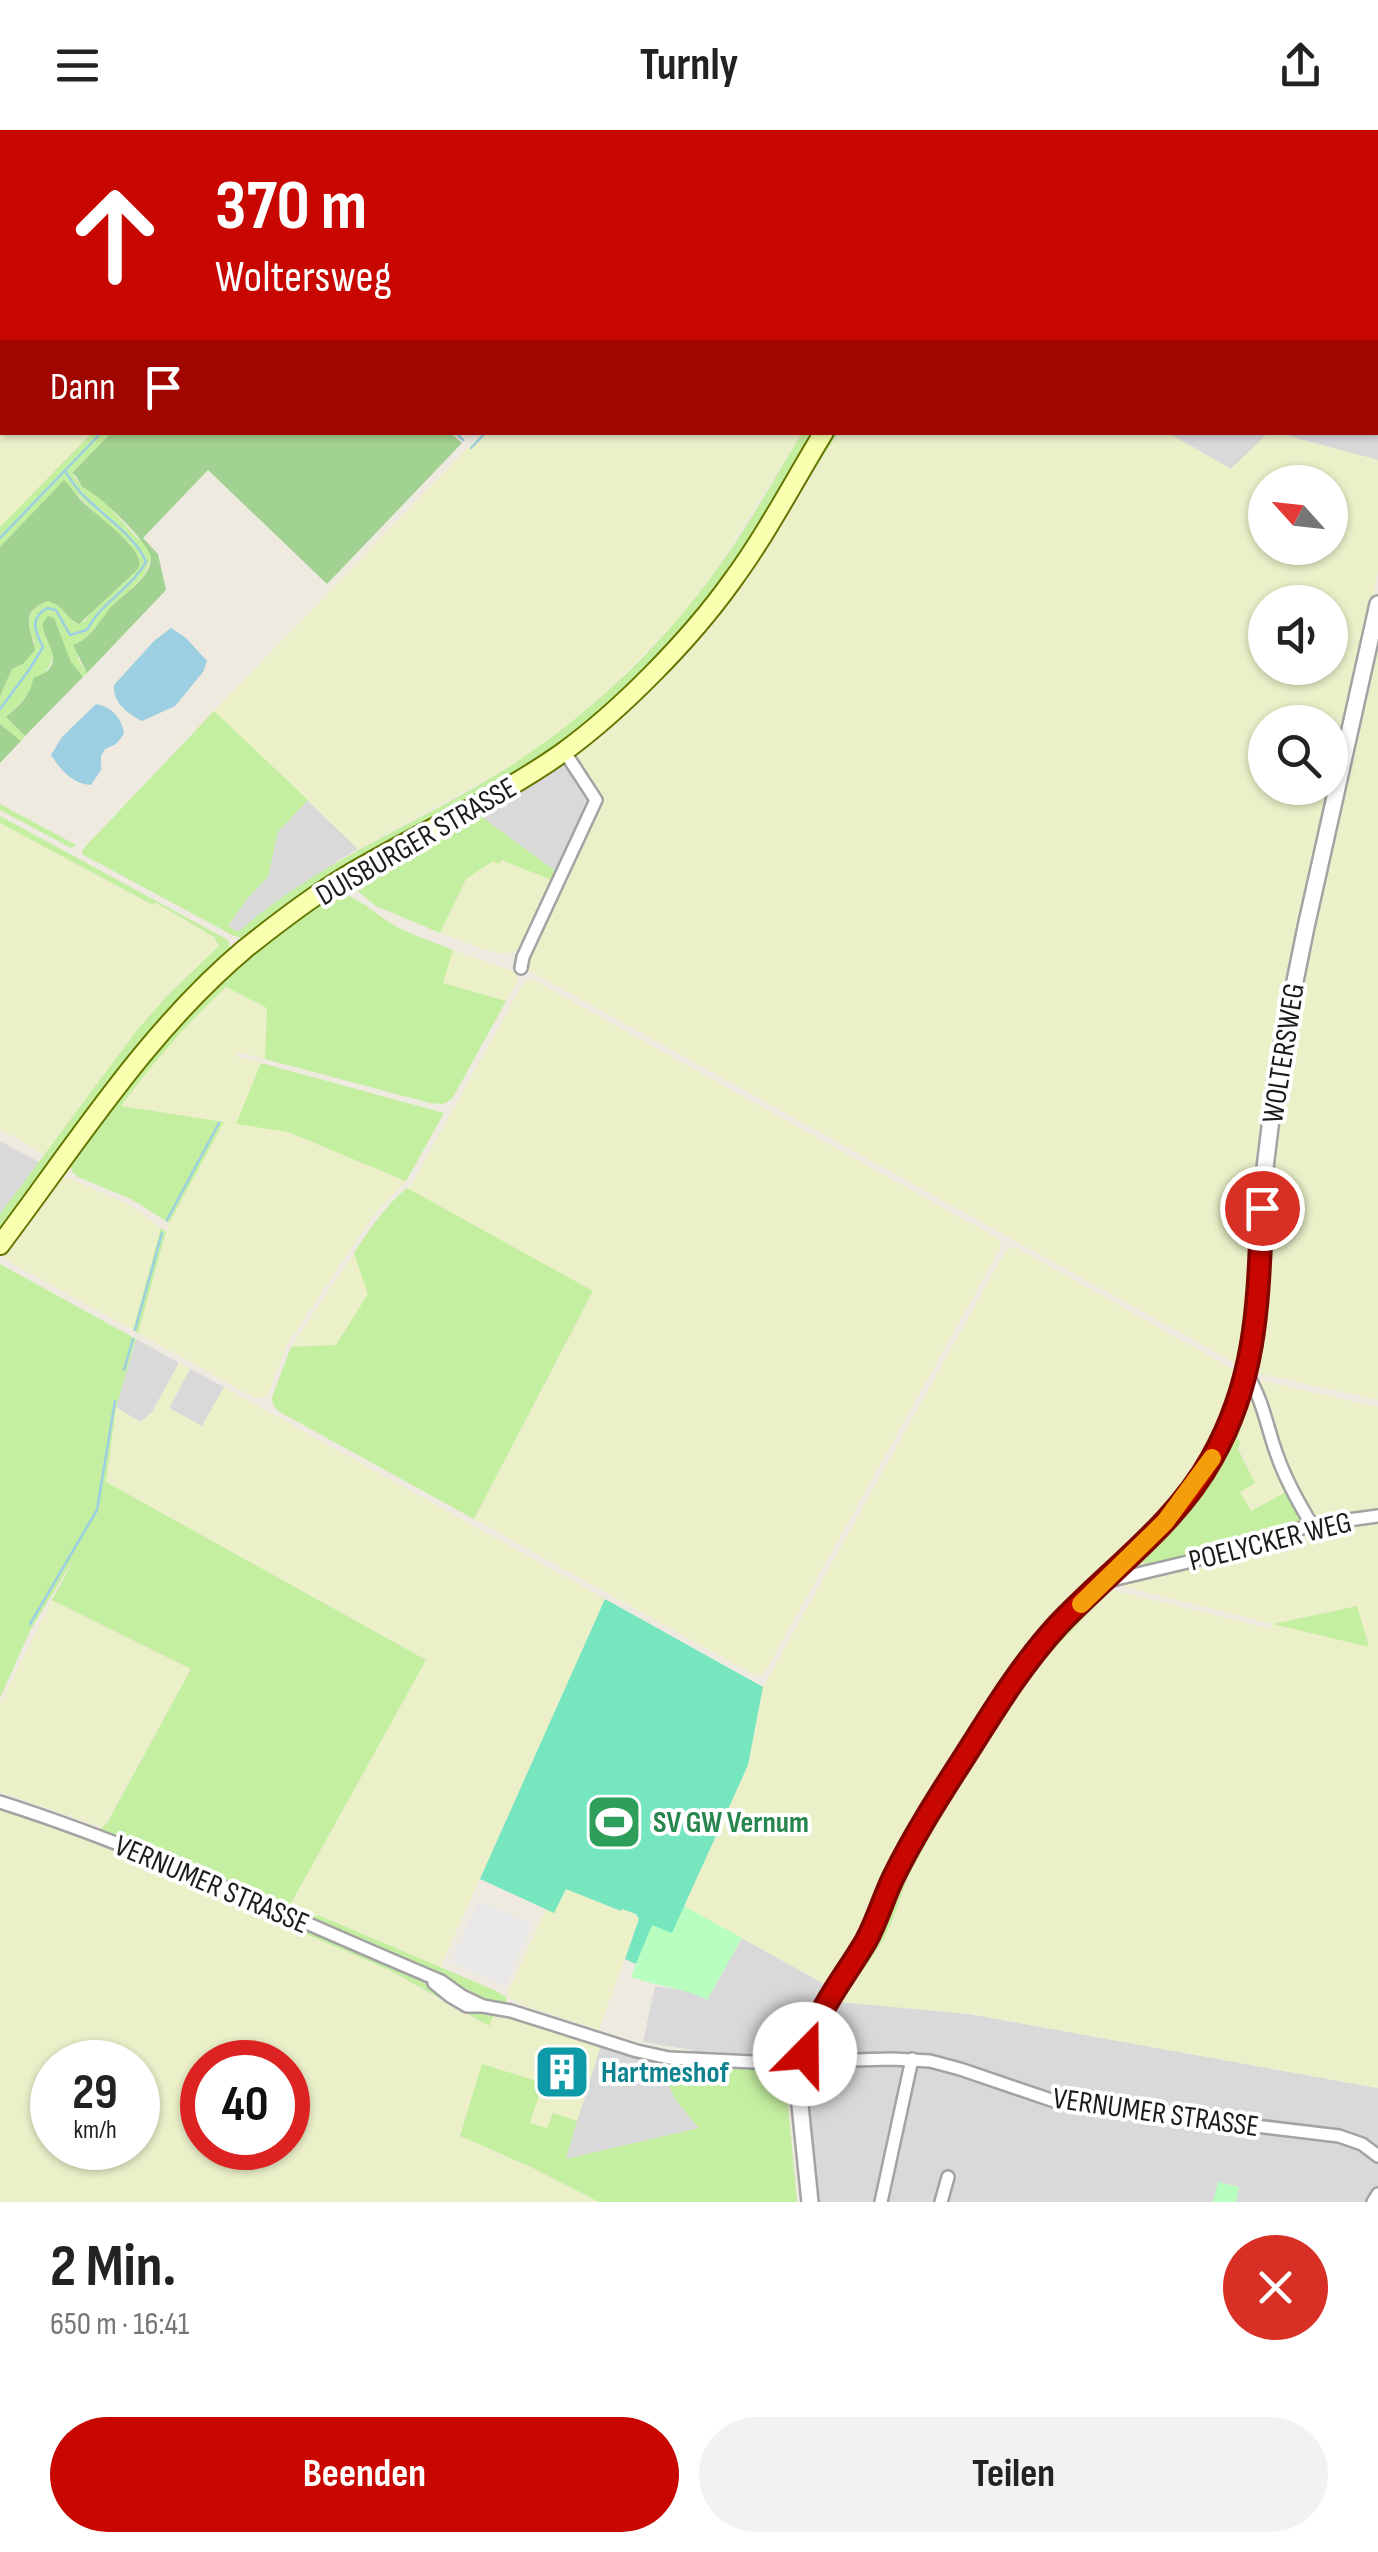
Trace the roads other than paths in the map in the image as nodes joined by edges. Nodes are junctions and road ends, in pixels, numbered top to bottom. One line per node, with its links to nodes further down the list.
1 (822, 435): 3 (main road, DUISBURGER STRASSE)
2 (1378, 604): 6 (street, WOLTERSWEG)
3 (564, 751): 4 (street); 5 (main road, DUISBURGER STRASSE)
4 (522, 968)
5 (0, 1245)
6 (1246, 1375): 8 (street); 9 (street, WOLTERSWEG)
7 (1378, 1516): 8 (street, POELYCKER WEG)
8 (1312, 1525): 9 (street, POELYCKER WEG)
9 (1104, 1582): 12 (street, WOLTERSWEG)
10 (0, 1802): 12 (street, VERNUMER STRASSE)
11 (912, 2059): 12 (street, VERNUMER STRASSE); 13 (street, VERNUMER STRASSE); 17 (street)
12 (804, 2063): 16 (street)
13 (1378, 2156)
14 (948, 2177): 18 (street)
15 (1378, 2194): 19 (street)
16 (810, 2202)
17 (880, 2202)
18 (940, 2202)
19 (1374, 2202)

